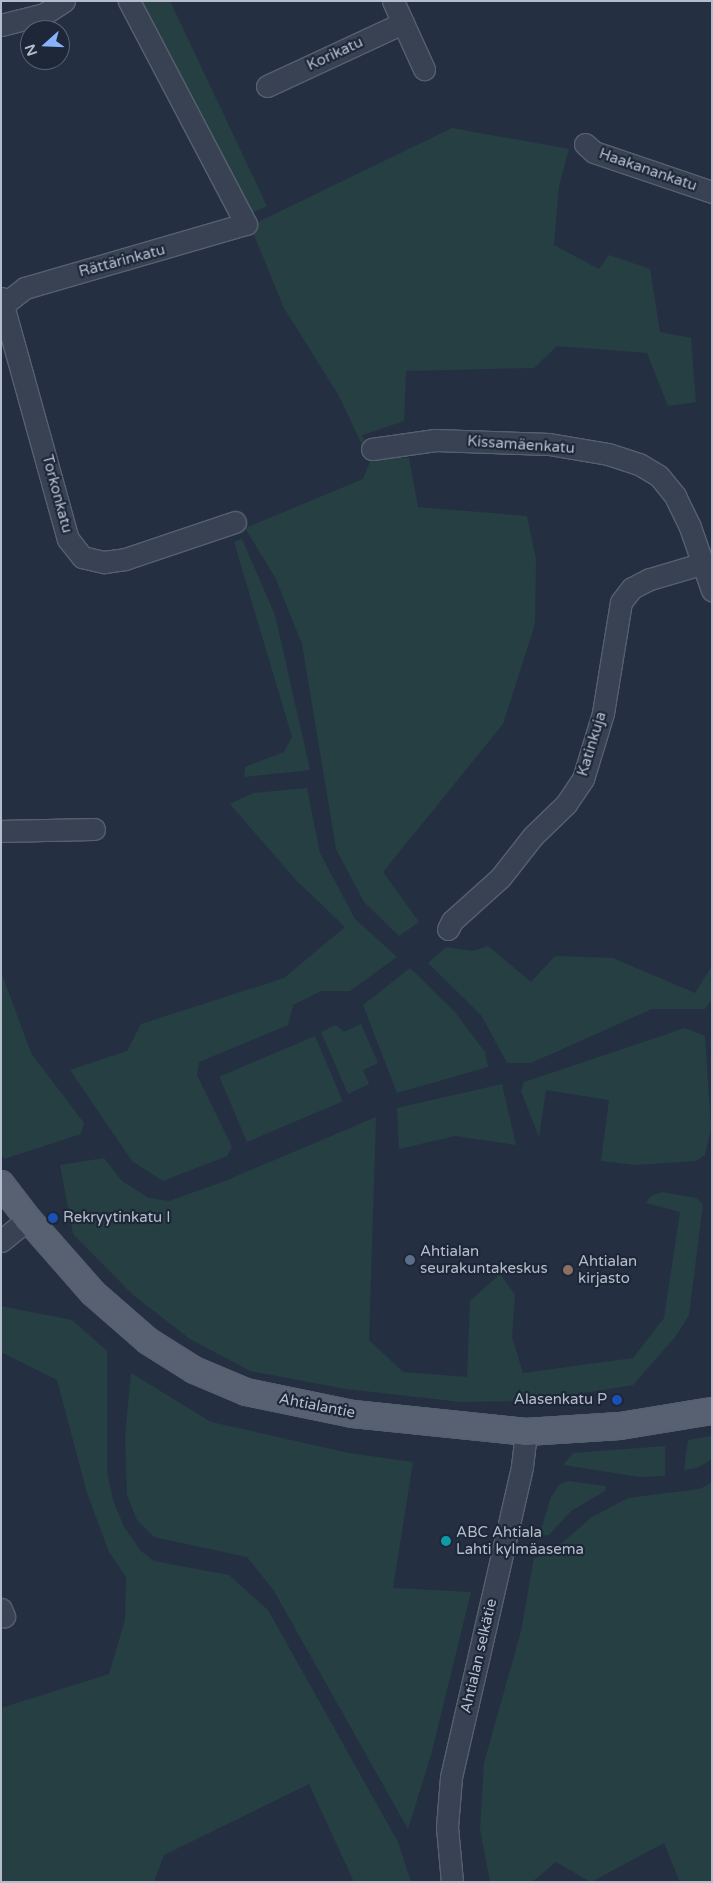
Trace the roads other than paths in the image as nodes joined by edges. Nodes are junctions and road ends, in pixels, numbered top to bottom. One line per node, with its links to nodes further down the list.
1 (64, 1): 5 (street)
2 (129, 1): 10 (street, Rättärinkatu)
3 (393, 1): 4 (street)
4 (403, 23): 6 (street); 7 (street, Korikatu)
5 (1, 25)
6 (424, 69)
7 (267, 86)
8 (585, 144): 9 (street, Haakanankatu)
9 (712, 192)
10 (2, 303): 12 (street, Torkonkatu)
11 (372, 449): 13 (street, Kissamäenkatu)
12 (235, 522)
13 (704, 563): 14 (street, Kissamäenkatu); 17 (street, Katinkuja)
14 (712, 590)
15 (94, 828): 16 (street)
16 (1, 831)
17 (448, 929)
18 (1, 1184): 19 (main road, Ahtialantie)
19 (28, 1219): 20 (street); 22 (main road, Ahtialantie)
20 (1, 1241)
21 (712, 1411): 22 (main road, Ahtialantie)
22 (526, 1432): 23 (street, Ahtialan selkätie)
23 (452, 1882)

